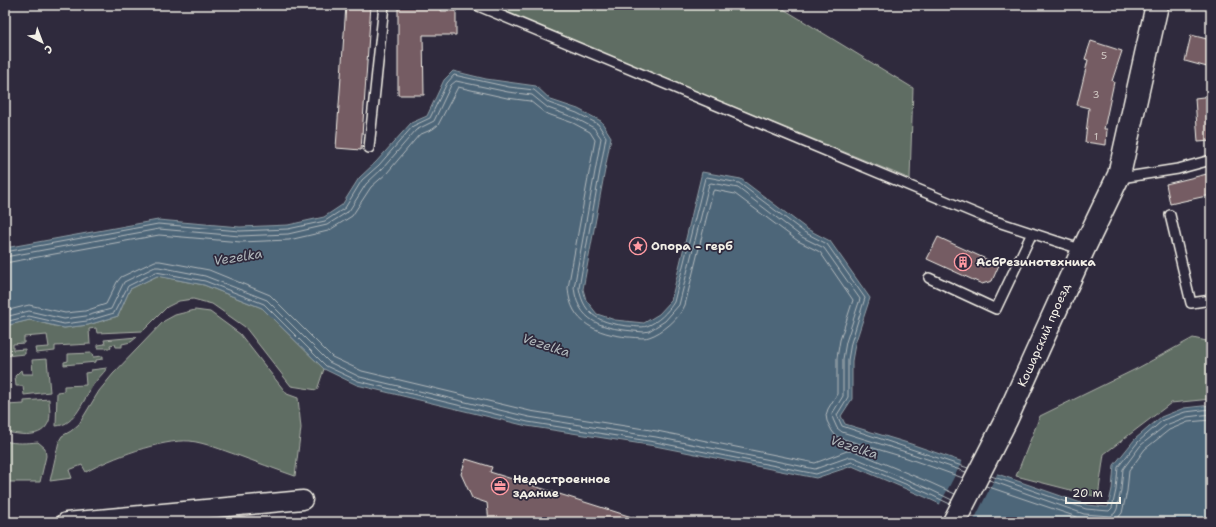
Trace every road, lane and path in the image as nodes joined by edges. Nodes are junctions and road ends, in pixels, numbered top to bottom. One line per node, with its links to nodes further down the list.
1 (384, 5): 4 (lane)
2 (476, 5): 8 (lane)
3 (1157, 5): 6 (street, Кошарский проезд)
4 (369, 148)
5 (1211, 160): 6 (lane)
6 (1119, 175): 9 (street, Кошарский проезд)
7 (1170, 215): 11 (lane)
8 (1032, 233): 9 (lane); 10 (lane)
9 (1083, 250): 14 (street, Кошарский проезд)
10 (929, 278)
11 (1211, 300)
12 (303, 500): 13 (street)
13 (66, 522)
14 (954, 522)

